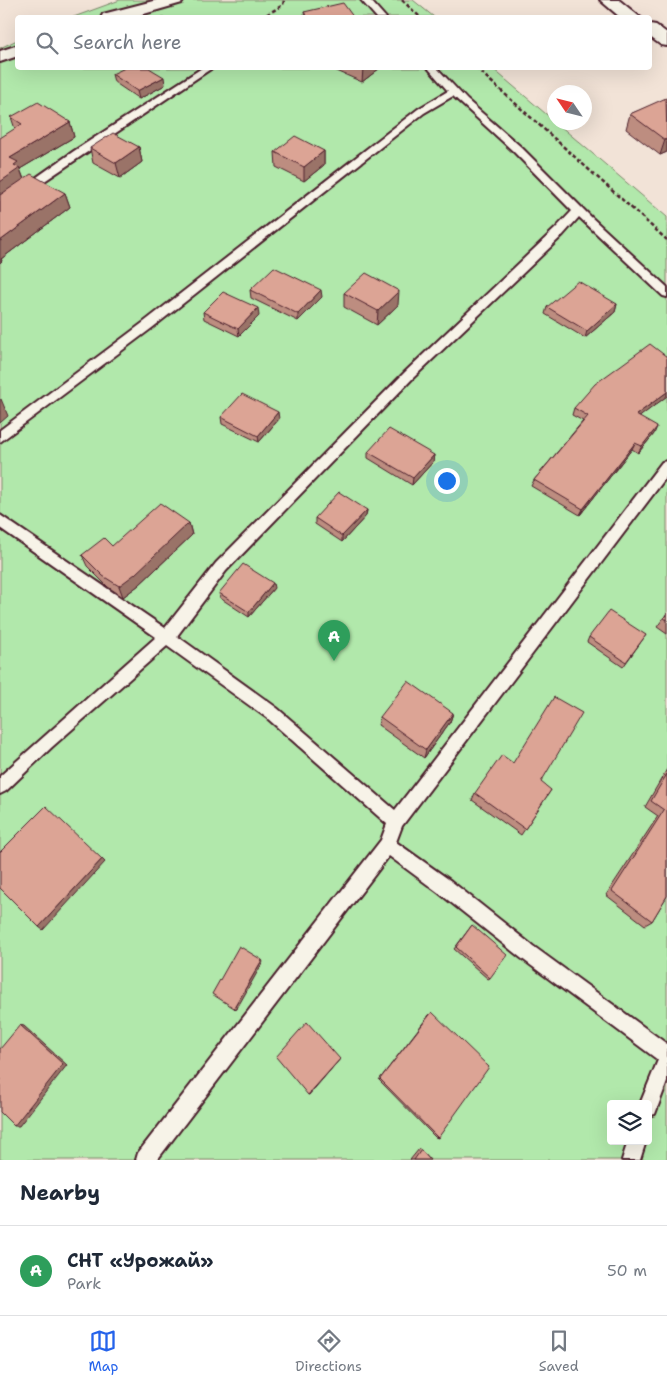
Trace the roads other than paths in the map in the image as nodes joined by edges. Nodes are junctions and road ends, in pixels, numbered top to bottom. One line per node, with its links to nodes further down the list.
1 (176, 0): 4 (street)
2 (365, 0): 5 (lane)
3 (608, 0): 6 (street)
4 (120, 15)
5 (379, 15)
6 (629, 15)
7 (652, 30): 8 (street)
8 (667, 41)
9 (15, 51): 10 (street)
10 (0, 56)
11 (204, 70): 14 (lane)
12 (434, 70): 13 (lane)
13 (454, 91): 15 (lane); 17 (lane)
14 (0, 208)
15 (579, 210): 16 (lane); 20 (lane)
16 (667, 293)
17 (0, 437)
18 (667, 466): 22 (lane)
19 (0, 521): 20 (lane)
20 (167, 637): 21 (lane); 22 (lane)
21 (0, 786)
22 (396, 821): 23 (lane)
23 (387, 845): 24 (lane); 28 (lane)
24 (667, 1055)
25 (667, 1060): 26 (lane)
26 (651, 1100)
27 (636, 1145): 29 (lane)
28 (145, 1160)
29 (631, 1160)

